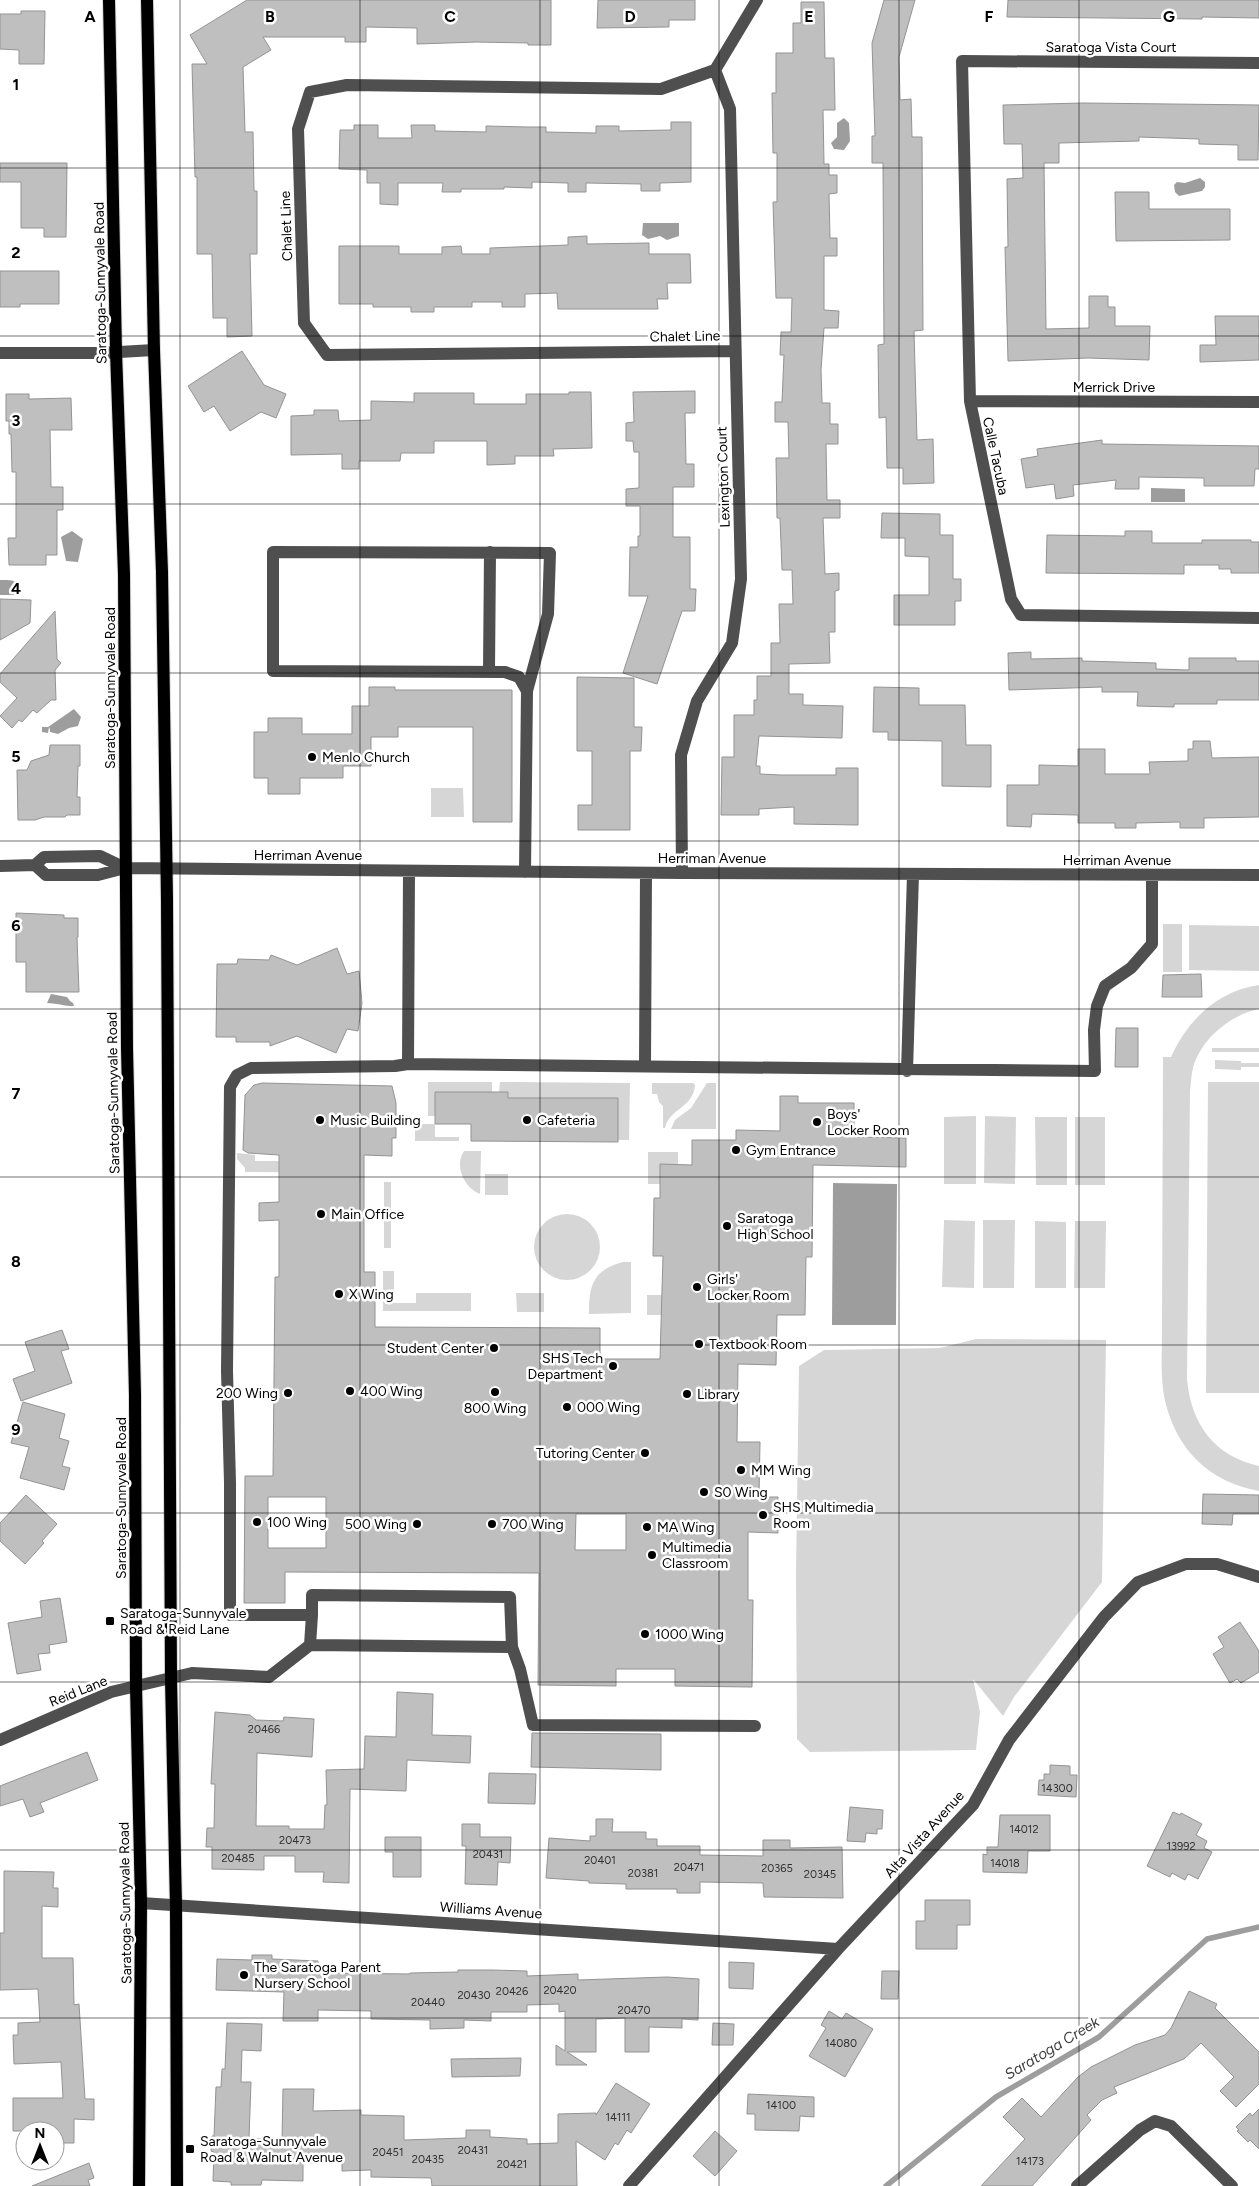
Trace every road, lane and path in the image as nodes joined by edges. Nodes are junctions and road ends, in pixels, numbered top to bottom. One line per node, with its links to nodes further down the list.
1 (109, 0): 9 (main road, Saratoga-Sunnyvale Road)
2 (147, 0): 7 (main road)
3 (757, 0): 6 (street)
4 (962, 61): 5 (street, Saratoga Vista Court); 11 (street, Calle Tacuba)
5 (1259, 63)
6 (715, 70): 8 (street, Lexington Court); 8 (street, Chalet Line)
7 (154, 350): 9 (street); 20 (main road)
8 (734, 351): 24 (street, Lexington Court)
9 (116, 352): 10 (street); 19 (main road, Saratoga-Sunnyvale Road)
10 (0, 353)
11 (970, 401): 12 (street, Merrick Drive); 14 (street, Calle Tacuba)
12 (1259, 402)
13 (490, 552): 15 (street); 15 (street); 16 (street)
14 (1259, 618)
15 (489, 671): 16 (street)
16 (528, 691): 22 (street)
17 (35, 864): 18 (street); 19 (street); 19 (street)
18 (0, 866)
19 (125, 868): 20 (street, Herriman Avenue); 36 (main road, Saratoga-Sunnyvale Road)
20 (166, 868): 21 (street, Herriman Avenue); 35 (main road)
21 (409, 871): 22 (street, Herriman Avenue); 28 (street)
22 (526, 872): 23 (street, Herriman Avenue)
23 (646, 873): 24 (street, Herriman Avenue); 29 (street)
24 (682, 873): 25 (street, Herriman Avenue)
25 (913, 874): 26 (street, Herriman Avenue); 30 (street)
26 (1152, 875): 27 (street, Herriman Avenue); 30 (street)
27 (1259, 875)
28 (408, 1064): 29 (street); 32 (street)
29 (645, 1066): 30 (street)
30 (907, 1071)
31 (1259, 1577): 41 (street, Alta Vista Avenue)
32 (312, 1615): 33 (street); 34 (street)
33 (310, 1645): 34 (street); 35 (street, Reid Lane)
34 (512, 1647): 37 (street)
35 (171, 1679): 36 (street, Reid Lane); 40 (main road)
36 (136, 1686): 38 (street, Reid Lane); 39 (main road, Saratoga-Sunnyvale Road)
37 (755, 1726)
38 (0, 1740)
39 (142, 1903): 40 (street, Williams Avenue); 42 (main road, Saratoga-Sunnyvale Road)
40 (176, 1906): 41 (street, Williams Avenue); 43 (main road)
41 (838, 1949): 44 (street, Alta Vista Avenue)
42 (140, 2186)
43 (177, 2186)
44 (629, 2186)
45 (1077, 2186): 46 (street)
46 (1232, 2186)

